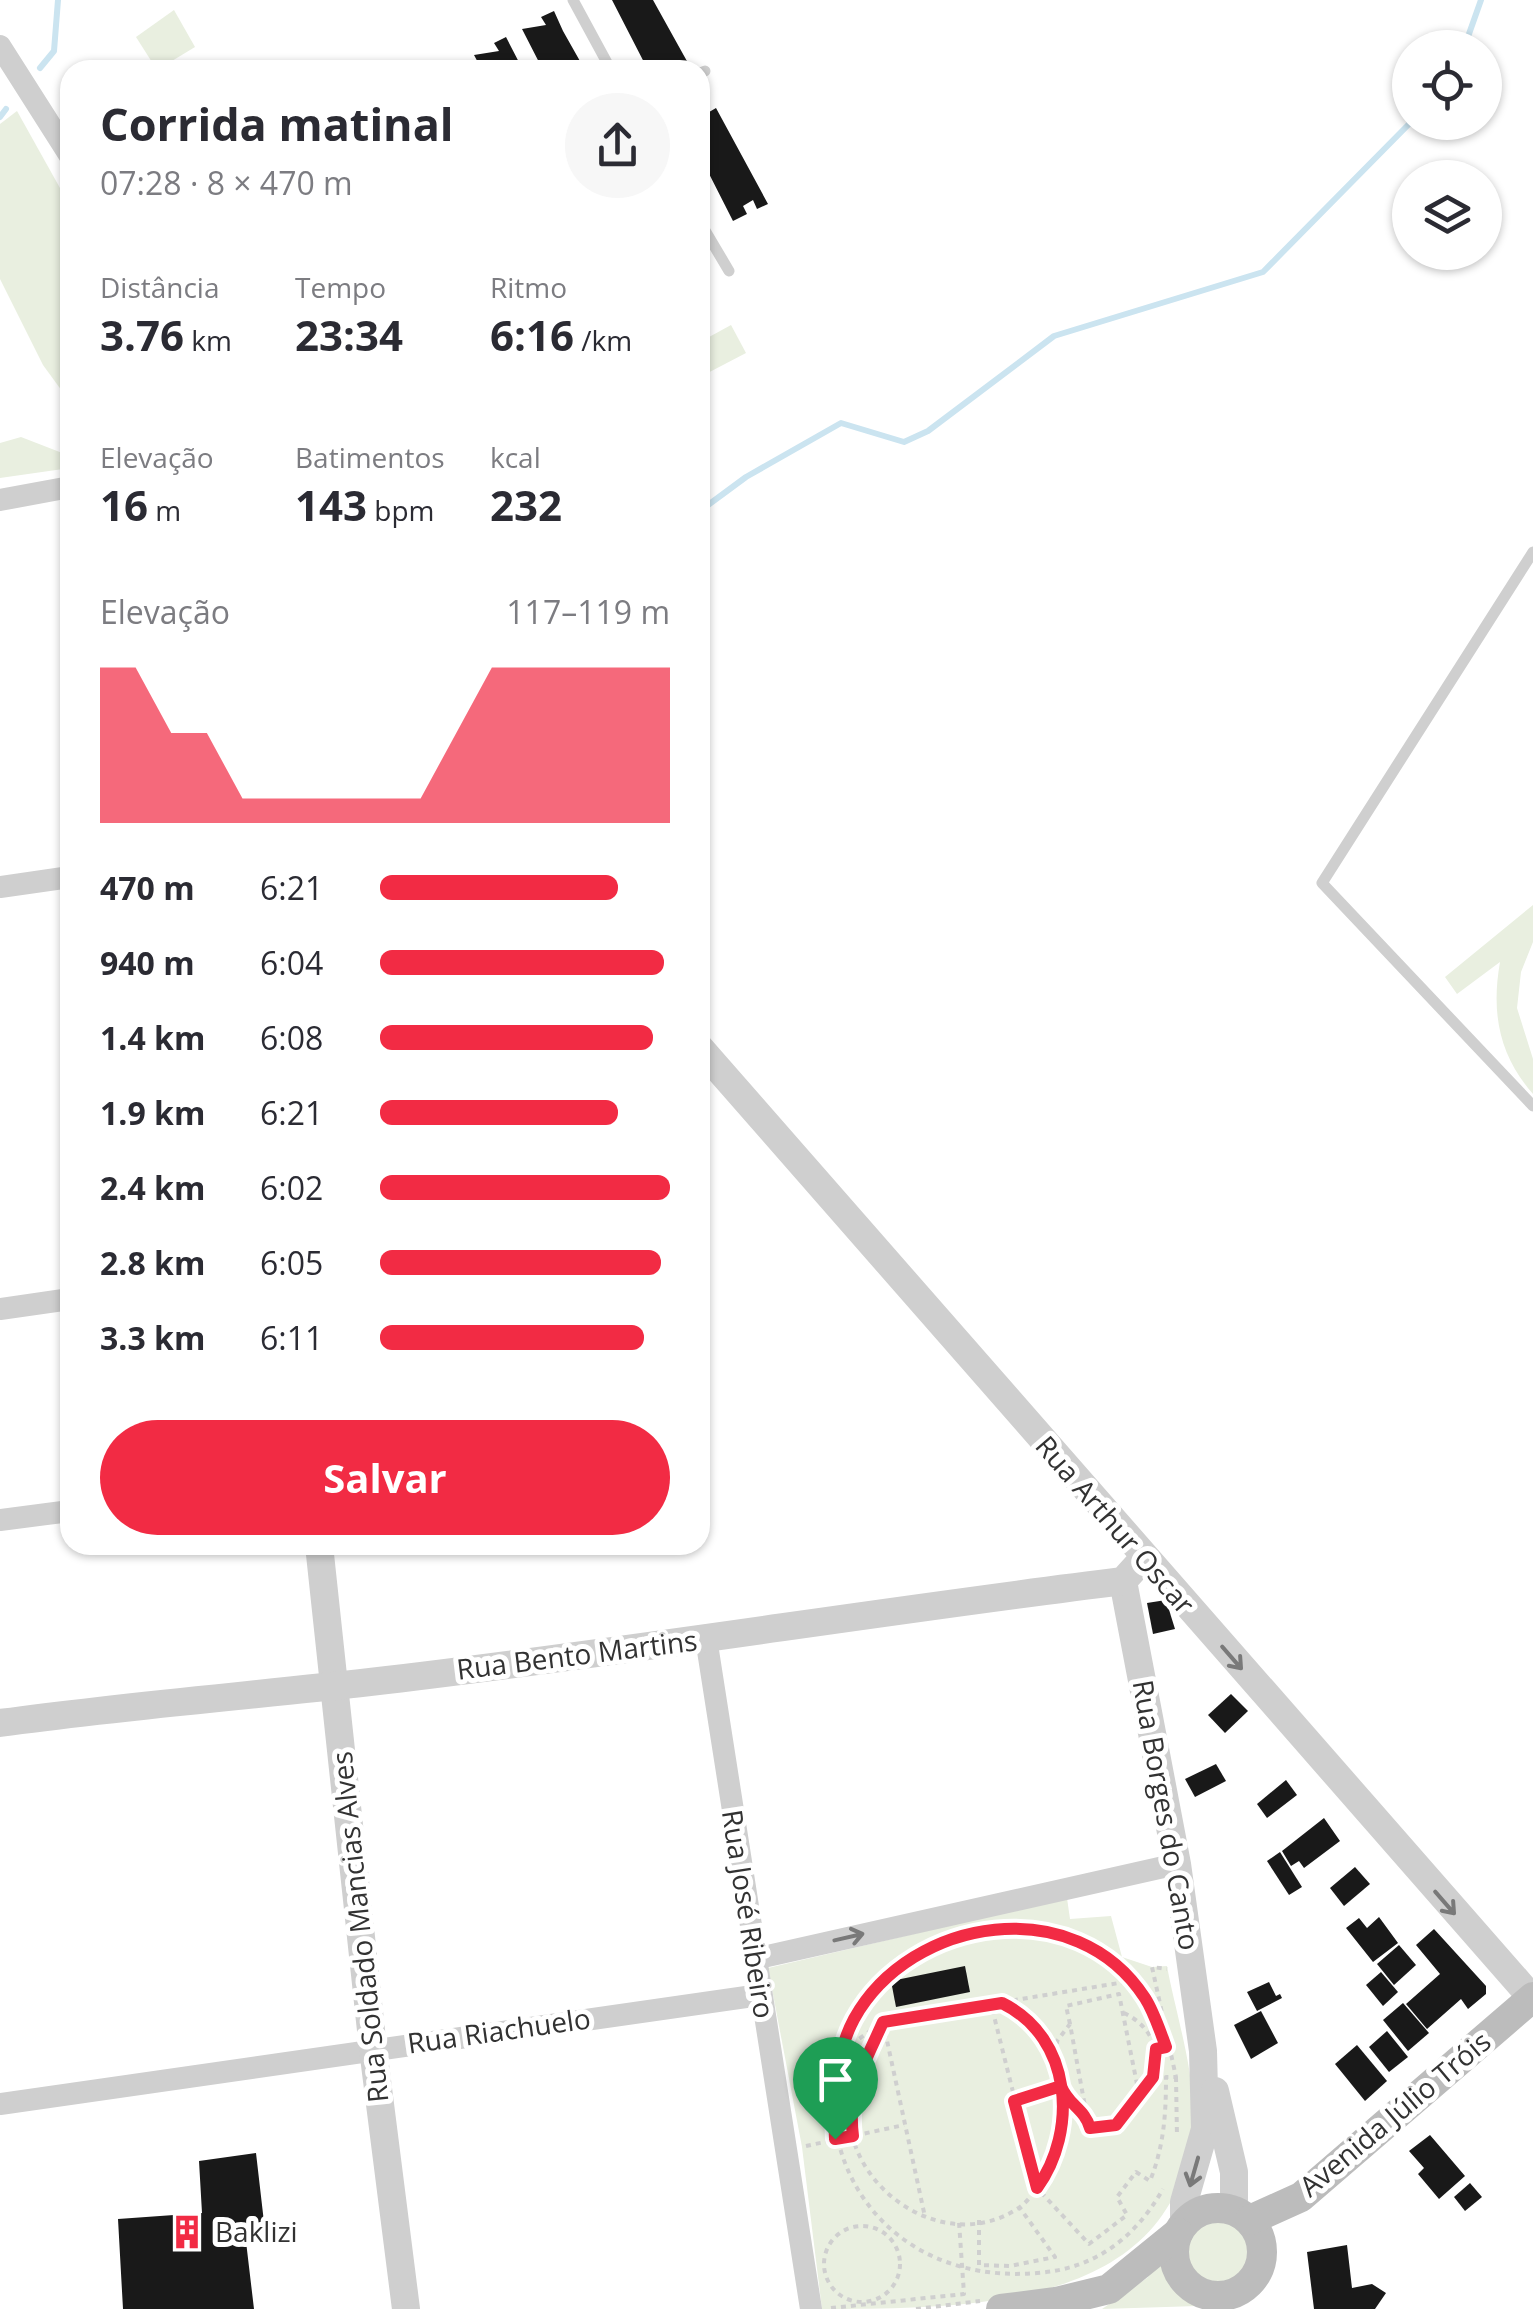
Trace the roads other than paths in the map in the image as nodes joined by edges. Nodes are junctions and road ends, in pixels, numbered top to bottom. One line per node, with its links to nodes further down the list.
1 (573, 0): 3 (lane)
2 (0, 46): 4 (street)
3 (606, 60)
4 (60, 140)
5 (710, 239): 6 (lane)
6 (729, 271)
7 (60, 490): 8 (street)
8 (0, 500)
9 (1533, 552): 13 (lane)
10 (60, 878): 11 (street)
11 (0, 886)
12 (710, 1060): 19 (street, Rua Arthur Oscar)
13 (1533, 1106)
14 (60, 1300): 15 (street)
15 (0, 1309)
16 (60, 1512): 17 (street)
17 (0, 1520)
18 (320, 1555): 22 (street, Rua Soldado Mancias Alves)
19 (1143, 1559): 20 (street); 27 (street, Rua Arthur Oscar, one-way to 27)
20 (1123, 1581): 21 (street, Rua Bento Martins); 24 (street, Rua Borges do Canto)
21 (706, 1638): 22 (street, Rua Bento Martins); 25 (street, Rua José Ribeiro)
22 (333, 1684): 23 (street, Rua Bento Martins); 28 (street, Rua Soldado Mancias Alves)
23 (0, 1723)
24 (1177, 1864): 25 (street, one-way to 24); 29 (street, Rua Borges do Canto)
25 (754, 1959): 26 (street, Rua José Ribeiro)
26 (760, 1995): 28 (street, Rua Riachuelo); 37 (street, Rua José Ribeiro)
27 (1533, 1998): 31 (main road, Avenida Júlio Tróis)
28 (373, 2049): 30 (street, Rua Riachuelo); 36 (street, Rua Soldado Mancias Alves)
29 (1203, 2051): 31 (street, Rua Borges do Canto); 32 (street, Rua Borges do Canto, one-way to 32)
30 (0, 2104)
31 (1242, 2215): 32 (main road); 33 (main road)
32 (1181, 2229): 34 (main road); 35 (main road)
33 (1256, 2276): 34 (main road); 38 (main road)
34 (1212, 2302)
35 (999, 2304)
36 (406, 2309)
37 (810, 2309)
38 (1250, 2309)

